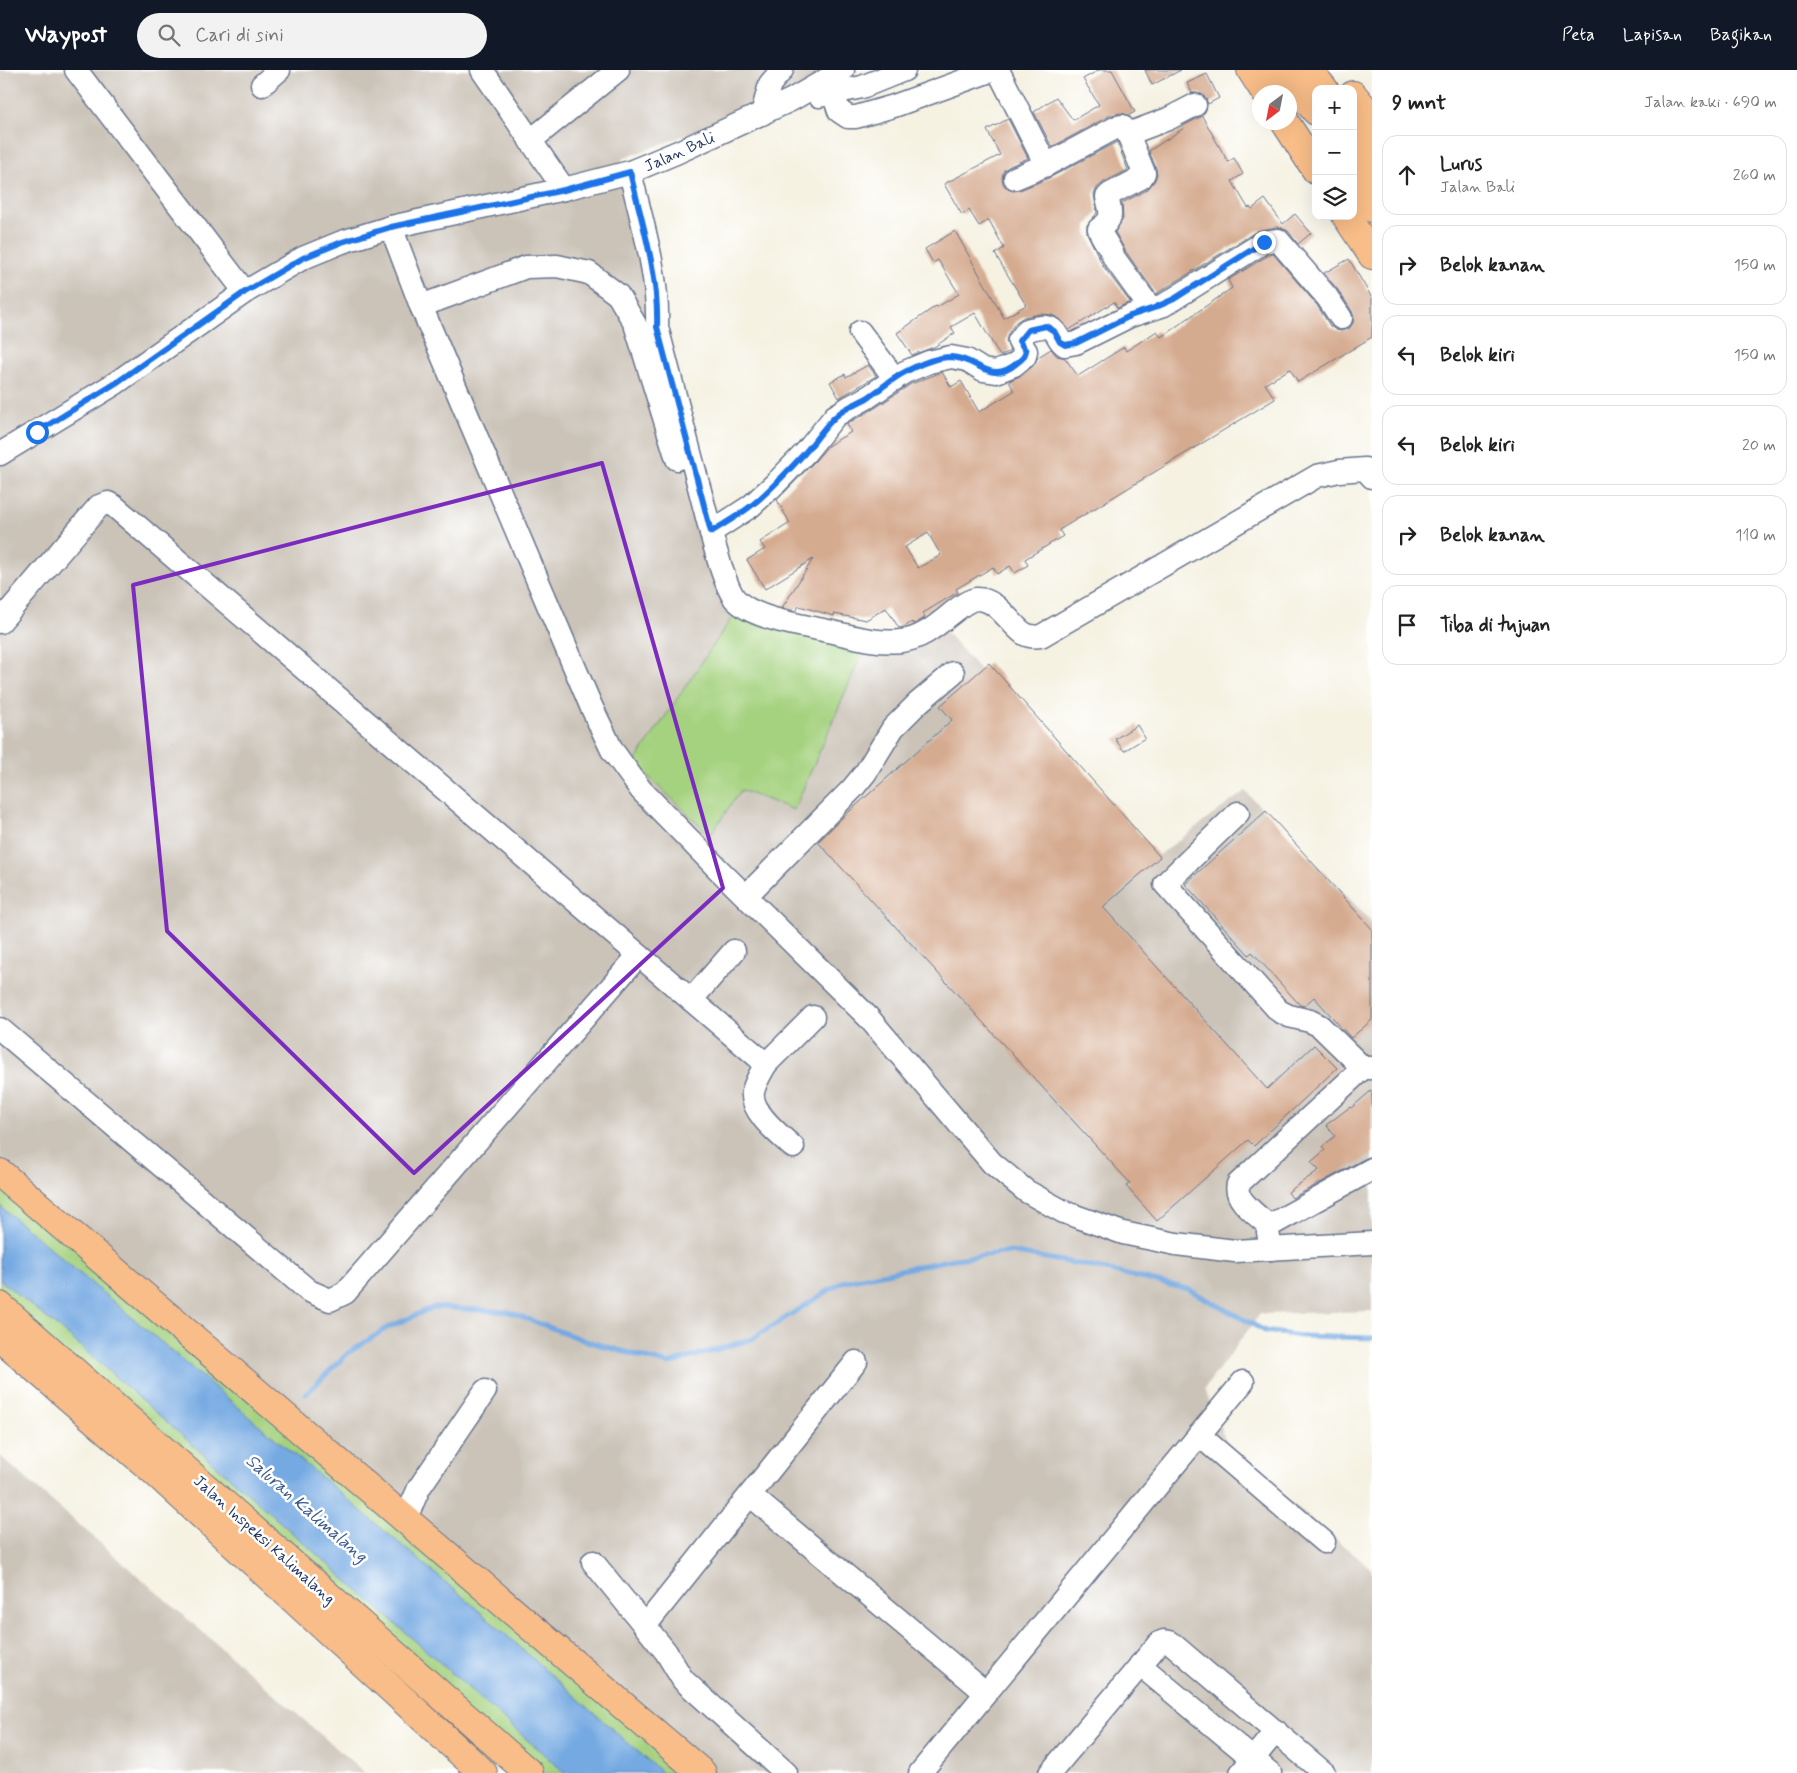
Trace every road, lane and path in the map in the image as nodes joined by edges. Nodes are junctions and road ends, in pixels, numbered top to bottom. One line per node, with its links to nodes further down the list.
1 (76, 70): 48 (street)
2 (280, 70): 15 (street)
3 (482, 70): 32 (street)
4 (618, 70): 32 (street)
5 (782, 70): 25 (street)
6 (843, 70): 21 (street, Jalan Bali)
7 (904, 70): 20 (street, Jalan Bali)
8 (993, 70): 20 (street)
9 (998, 70): 36 (street)
10 (1251, 70): 16 (main road)
11 (1260, 70): 17 (main road)
12 (1281, 70): 24 (main road)
13 (1308, 70): 18 (main road)
14 (1332, 70): 19 (main road)
15 (262, 85)
16 (1261, 85)
17 (1272, 85)
18 (1321, 85)
19 (1345, 85)
20 (833, 93): 21 (street, Jalan Bali)
21 (791, 100): 25 (street, Jalan Bali)
22 (1357, 100): 27 (main road)
23 (1195, 105): 30 (street)
24 (1312, 106)
25 (762, 114): 37 (street, Jalan Bali)
26 (1297, 116): 31 (main road)
27 (1372, 118)
28 (1357, 128): 33 (main road)
29 (1290, 130): 35 (main road)
30 (1128, 134): 36 (street); 50 (street)
31 (1312, 134)
32 (530, 140): 40 (street)
33 (1372, 145)
34 (1357, 160): 38 (main road)
35 (1312, 164)
36 (1046, 165): 39 (street)
37 (630, 172): 40 (street, Jalan Bali); 56 (street)
38 (1372, 177)
39 (1015, 178)
40 (564, 190): 45 (street, Jalan Bali)
41 (1357, 190): 42 (main road)
42 (1372, 208)
43 (1349, 220): 46 (main road)
44 (1349, 220): 47 (main road)
45 (391, 227): 48 (street, Jalan Bali); 49 (street)
46 (1372, 247)
47 (1372, 255)
48 (245, 292): 54 (street, Jalan Bali)
49 (421, 306): 57 (street); 61 (street)
50 (1150, 309): 51 (street); 53 (street)
51 (1341, 318)
52 (860, 332): 53 (street)
53 (895, 378): 56 (street)
54 (0, 454)
55 (1370, 471): 56 (street)
56 (711, 532)
57 (725, 613)
58 (0, 622): 63 (street)
59 (953, 673): 61 (street)
60 (1238, 813): 68 (street)
61 (746, 896): 74 (street)
62 (734, 950): 64 (street)
63 (638, 956): 64 (street); 66 (street)
64 (691, 1000): 67 (street)
65 (813, 1017): 67 (street)
66 (0, 1029)
67 (766, 1064): 69 (street)
68 (1368, 1068): 72 (street)
69 (793, 1147)
70 (1372, 1169): 72 (street)
71 (0, 1173): 83 (main road)
72 (1270, 1226): 74 (street)
73 (1372, 1243): 74 (street)
74 (1271, 1249)
75 (0, 1306): 81 (main road, Jalan Inspeksi Kalimalang)
76 (0, 1338): 81 (main road, Jalan Inspeksi Kalimalang)
77 (856, 1362): 82 (street)
78 (1243, 1382): 80 (street)
79 (485, 1391): 83 (street)
80 (1200, 1435): 84 (street); 88 (street)
81 (164, 1464): 89 (main road, Jalan Inspeksi Kalimalang); 91 (main road, Jalan Inspeksi Kalimalang)
82 (750, 1495): 86 (street); 88 (street)
83 (405, 1520): 96 (main road)
84 (1324, 1542)
85 (593, 1562): 86 (street)
86 (645, 1626): 97 (street)
87 (1140, 1666): 90 (street); 92 (street); 93 (street)
88 (986, 1693): 98 (street)
89 (469, 1719): 91 (main road); 95 (main road, Jalan Inspeksi Kalimalang)
90 (1276, 1731): 92 (street); 100 (street)
91 (449, 1741): 94 (main road, Jalan Inspeksi Kalimalang)
92 (1246, 1765): 99 (street)
93 (1062, 1769)
94 (483, 1773)
95 (529, 1773)
96 (702, 1773)
97 (786, 1773)
98 (920, 1773)
99 (1270, 1773)
100 (1324, 1773)

